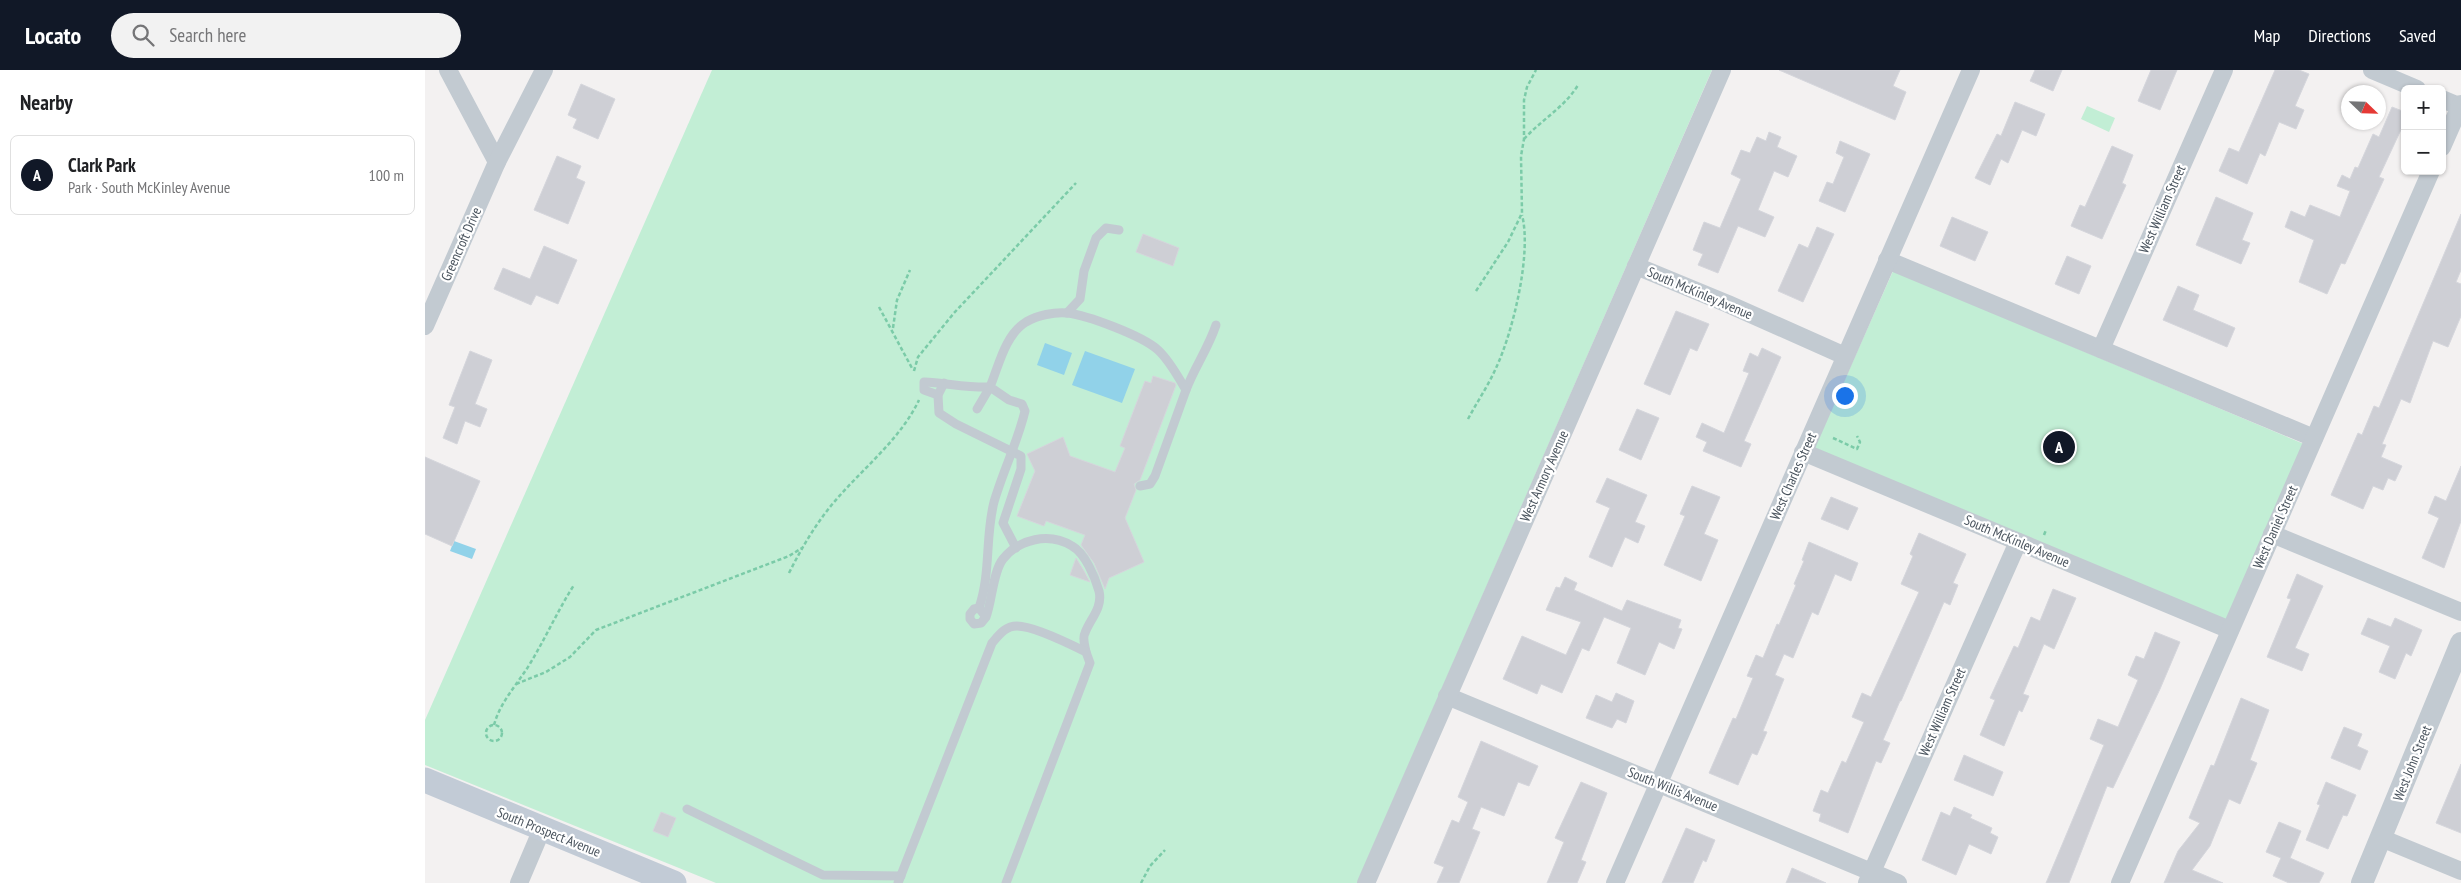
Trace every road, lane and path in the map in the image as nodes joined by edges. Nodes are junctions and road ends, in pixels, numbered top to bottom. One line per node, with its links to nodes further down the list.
1 (448, 70): 14 (street)
2 (544, 70): 14 (street, Greencroft Drive)
3 (1536, 70): 13 (path)
4 (1722, 70): 20 (street, West Armory Avenue)
5 (1971, 70): 19 (street, West Charles Street)
6 (2223, 70): 28 (street, West William Street)
7 (2372, 70): 9 (street)
8 (1577, 85): 13 (path)
9 (2408, 85)
10 (2446, 100): 11 (street)
11 (2461, 106): 12 (street)
12 (2446, 138)
13 (1524, 139): 17 (path)
14 (497, 162): 26 (street, Greencroft Drive)
15 (2429, 175): 40 (street, West Daniel Street)
16 (1076, 183): 30 (path)
17 (1522, 214): 22 (path); 37 (path)
18 (1119, 230): 24 (lane)
19 (1887, 260): 28 (street); 29 (street, West Charles Street)
20 (1636, 266): 29 (street, South McKinley Avenue); 57 (street, West Armory Avenue)
21 (910, 270): 27 (path)
22 (1476, 291)
23 (879, 307): 27 (path)
24 (1067, 313): 33 (lane); 34 (lane)
25 (1217, 325): 34 (lane)
26 (425, 326)
27 (893, 330): 30 (path)
28 (2101, 349): 40 (street)
29 (1845, 356): 42 (street, West Charles Street)
30 (914, 371): 32 (path)
31 (944, 383): 32 (lane); 33 (lane); 35 (lane)
32 (924, 386): 35 (lane); 46 (path)
33 (990, 387): 36 (lane); 41 (lane)
34 (1186, 390): 43 (lane)
35 (938, 395): 41 (lane)
36 (977, 409)
37 (1468, 419)
38 (1857, 436): 39 (path)
39 (1833, 438)
40 (2314, 438): 44 (street, West Daniel Street)
41 (1012, 450): 47 (lane); 50 (lane)
42 (1803, 452): 45 (street, South McKinley Avenue); 60 (street, West Charles Street)
43 (1140, 486)
44 (2272, 534): 51 (street); 53 (street, West Daniel Street)
45 (2018, 542): 53 (street, South McKinley Avenue); 66 (street, West William Street)
46 (802, 548): 48 (path); 56 (path)
47 (1016, 548): 52 (lane); 55 (lane)
48 (789, 573)
49 (574, 585): 56 (path)
50 (979, 608): 52 (lane); 52 (lane)
51 (2461, 612)
52 (986, 617)
53 (2230, 630): 75 (street, West Daniel Street)
54 (2461, 643): 63 (street, West John Street)
55 (1086, 652): 67 (lane); 70 (lane)
56 (516, 684): 58 (path)
57 (1447, 696): 60 (street, South Willis Avenue); 72 (street, West Armory Avenue)
58 (494, 725): 58 (path)
59 (425, 780): 62 (main road, South Prospect Avenue)
60 (1659, 783): 66 (street, South Willis Avenue); 73 (street, West Charles Street)
61 (687, 809): 67 (lane)
62 (542, 829): 68 (street); 69 (main road, South Prospect Avenue)
63 (2381, 838): 65 (street); 76 (street, West John Street)
64 (1165, 850): 71 (path)
65 (2461, 871)
66 (1870, 878): 74 (street, South Willis Avenue)
67 (899, 879)
68 (519, 883)
69 (674, 883)
70 (1006, 883)
71 (1141, 883)
72 (1366, 883)
73 (1615, 883)
74 (1898, 883)
75 (2120, 883)
76 (2362, 883)

